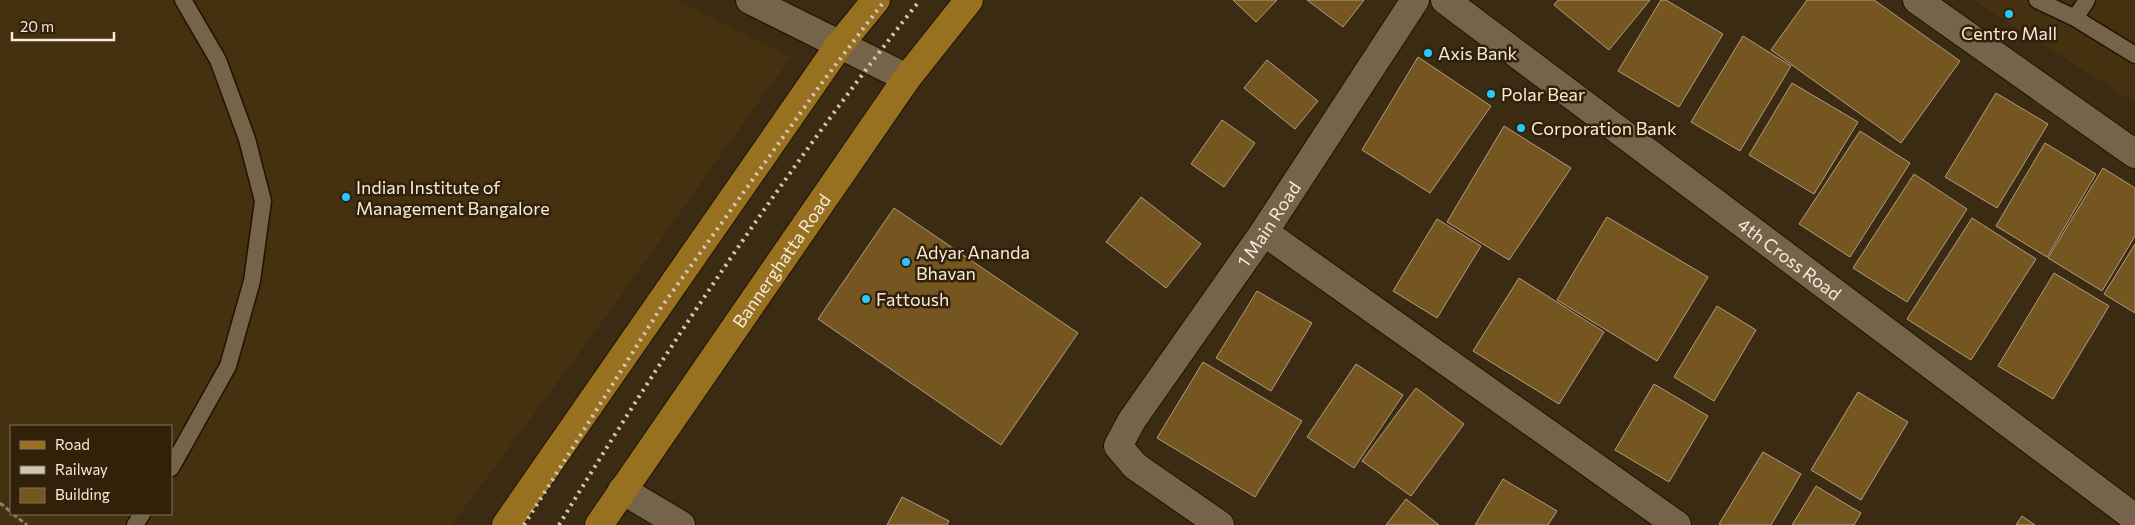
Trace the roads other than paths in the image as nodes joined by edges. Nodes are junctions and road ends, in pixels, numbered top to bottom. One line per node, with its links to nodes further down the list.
1 (183, 0): 16 (lane)
2 (750, 0): 11 (street)
3 (876, 0): 11 (main road)
4 (969, 0): 13 (main road, Bannerghatta Road)
5 (1415, 0): 15 (street, 1 Main Road)
6 (1444, 0): 18 (street, 4th Cross Road)
7 (1917, 0): 14 (street)
8 (2038, 0): 10 (lane)
9 (2086, 0): 10 (lane)
10 (2074, 18): 12 (lane)
11 (840, 44): 13 (street); 19 (main road)
12 (2135, 55)
13 (907, 78): 17 (main road, Bannerghatta Road)
14 (2135, 154)
15 (1264, 232): 22 (street, 1 Main Road); 23 (street)
16 (172, 466)
17 (622, 490): 20 (main road, Bannerghatta Road); 21 (street)
18 (2135, 518)
19 (506, 525)
20 (599, 525)
21 (681, 525)
22 (1220, 525)
23 (1678, 525)

